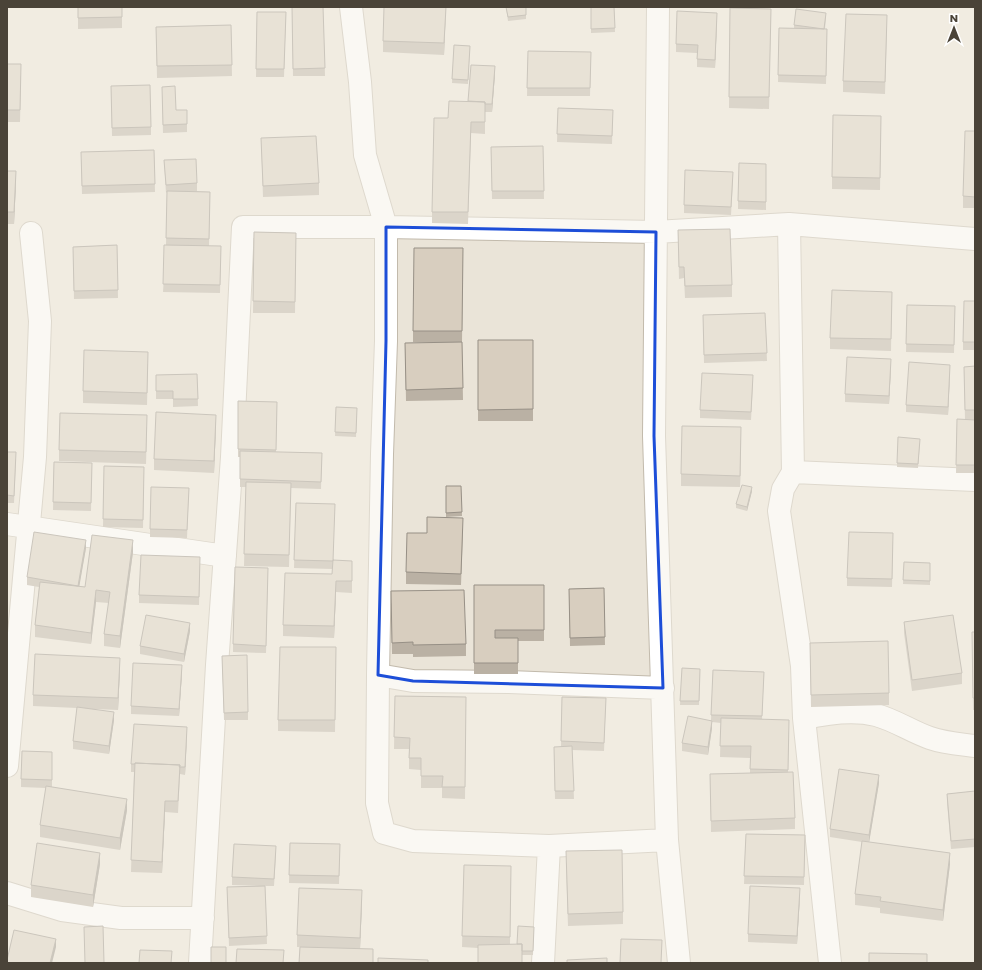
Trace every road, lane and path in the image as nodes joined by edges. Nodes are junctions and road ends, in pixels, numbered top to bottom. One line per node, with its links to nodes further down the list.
1 (351, 7): 4 (street)
2 (658, 7): 5 (street)
3 (789, 224): 5 (street); 7 (street); 8 (street)
4 (386, 227): 5 (street); 12 (street); 13 (street)
5 (656, 232): 14 (street)
6 (31, 233): 11 (street)
7 (975, 239)
8 (792, 472): 9 (street); 15 (street)
9 (975, 480)
10 (7, 524): 11 (street)
11 (29, 526): 12 (street); 17 (street)
12 (225, 556): 21 (street)
13 (378, 675): 14 (street); 19 (street)
14 (663, 688): 18 (street)
15 (804, 718): 16 (street); 25 (street)
16 (975, 746)
17 (7, 766)
18 (667, 840): 19 (street); 24 (street)
19 (549, 846): 23 (street)
20 (7, 893): 21 (street)
21 (203, 918): 22 (street)
22 (200, 963)
23 (543, 963)
24 (679, 963)
25 (830, 963)

